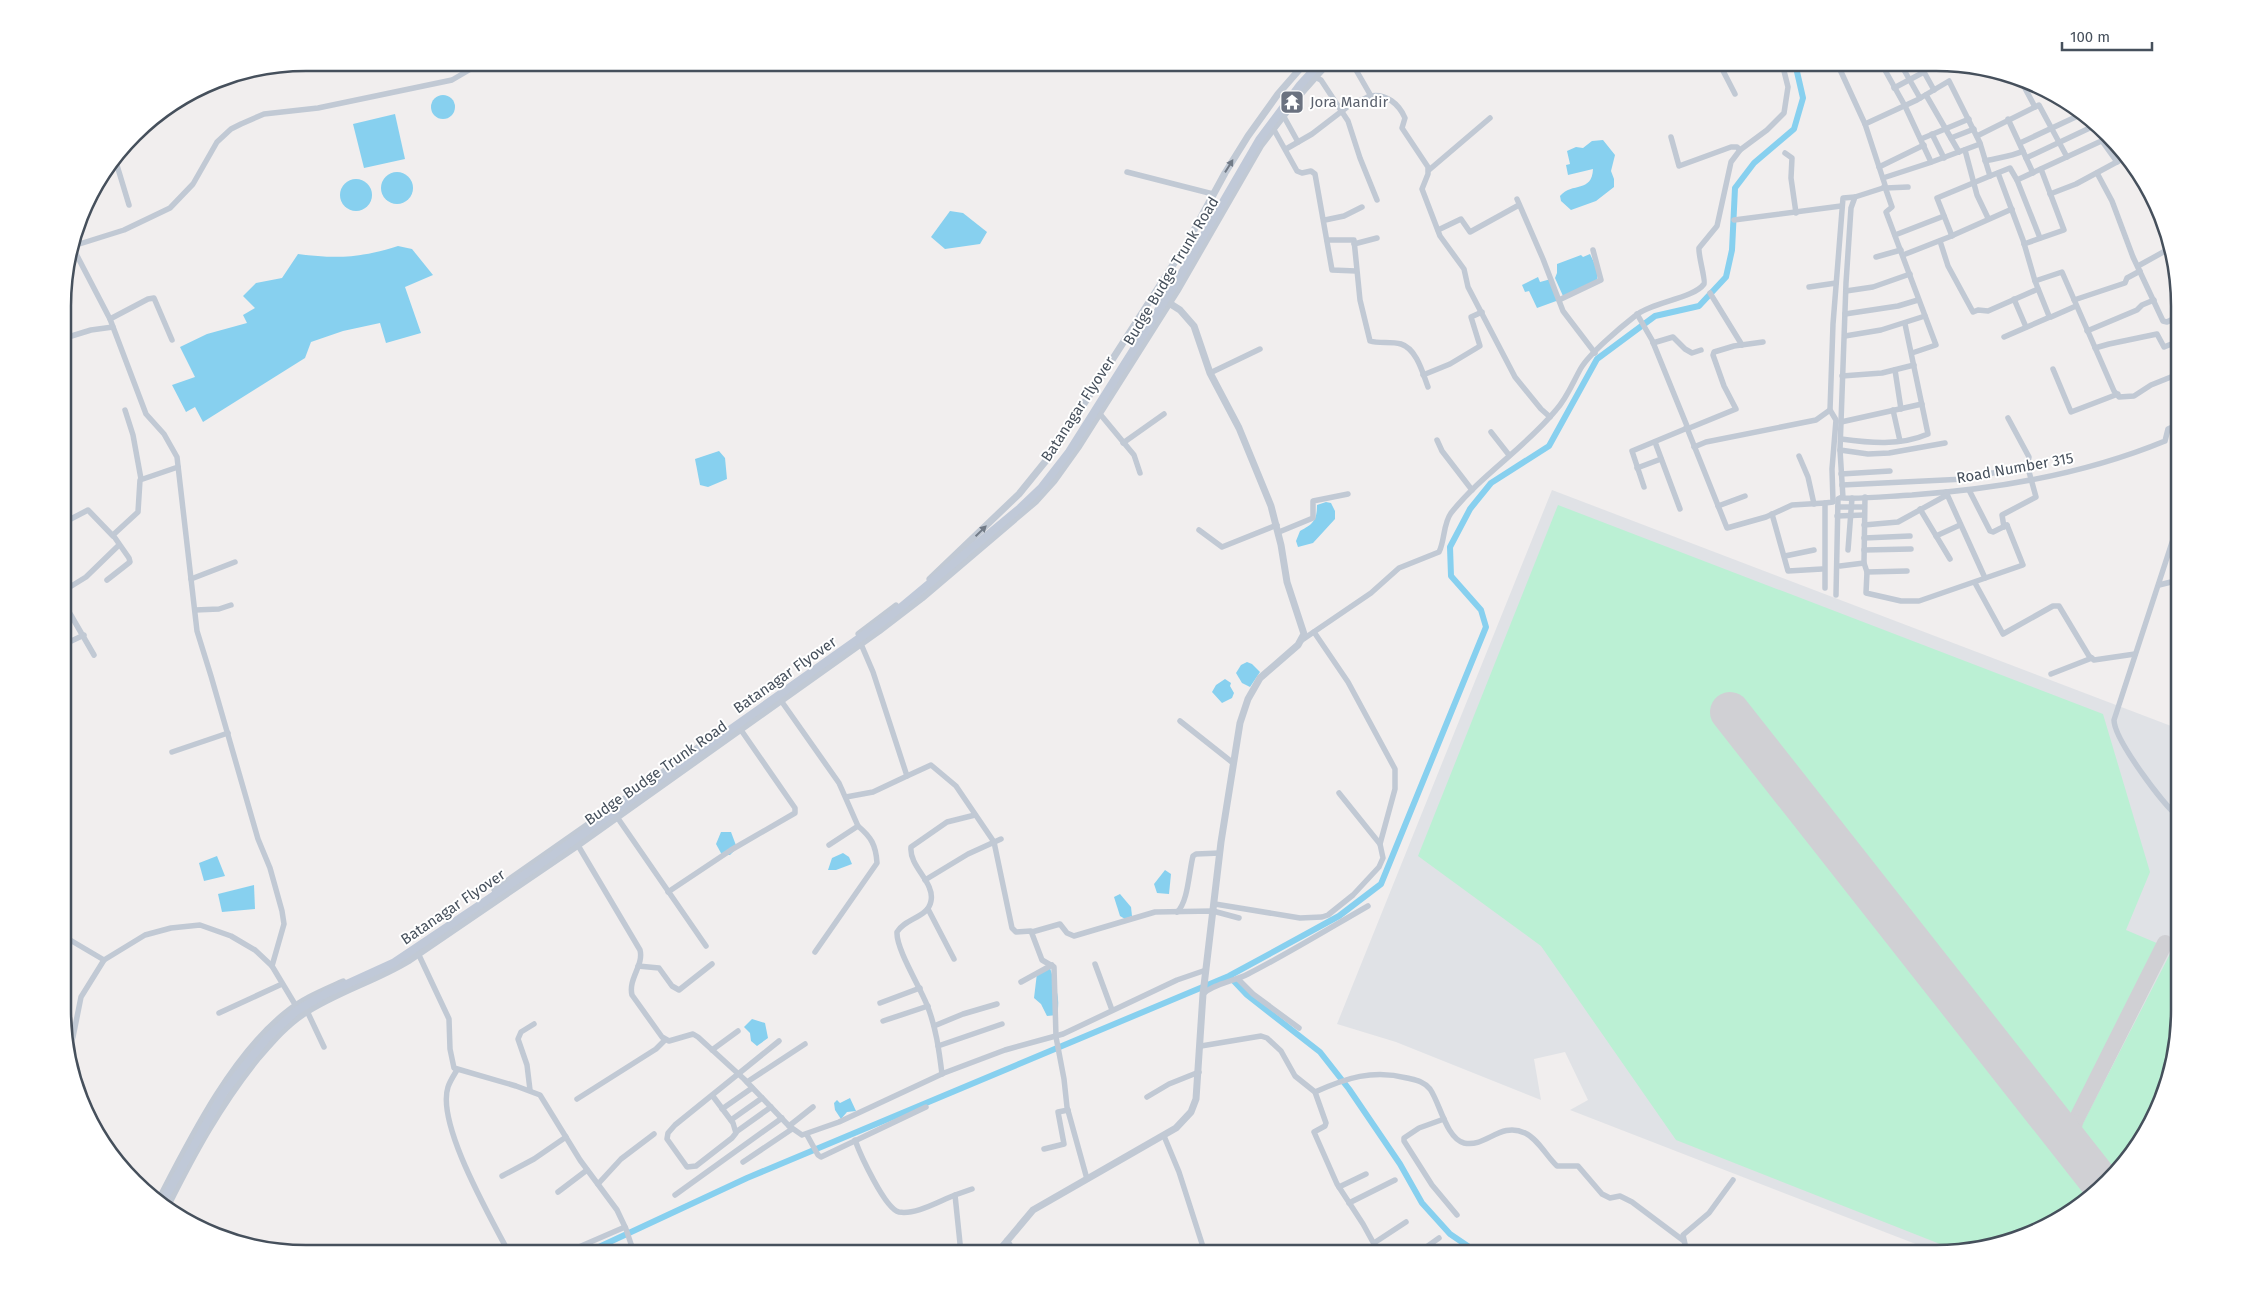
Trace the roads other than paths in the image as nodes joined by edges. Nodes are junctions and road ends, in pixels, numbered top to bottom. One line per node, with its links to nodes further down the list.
1 (466, 71): 94 (street)
2 (1297, 71): 72 (street, Budge Budge Trunk Road, one-way to 2)
3 (1312, 71): 357 (main road, Batanagar Flyover, bridge)
4 (1320, 71): 12 (street, Budge Budge Trunk Road)
5 (1357, 71): 19 (street)
6 (1724, 71): 17 (street)
7 (1784, 71): 47 (street)
8 (1841, 71): 29 (street)
9 (1886, 71): 14 (street)
10 (1905, 71): 13 (street)
11 (1924, 72): 13 (street); 16 (street)
12 (1314, 77): 23 (street); 24 (street, Budge Budge Trunk Road)
13 (1910, 81): 14 (street); 20 (street)
14 (1894, 88): 21 (street)
15 (2025, 89): 22 (street)
16 (1934, 90): 18 (street); 27 (street)
17 (1735, 94)
18 (1926, 95): 20 (street); 31 (street)
19 (1371, 96): 23 (street); 61 (street)
20 (1920, 98): 21 (street)
21 (1905, 106): 29 (street); 38 (street)
22 (2035, 107): 28 (street); 32 (street)
23 (1341, 111): 41 (street); 75 (street)
24 (1283, 115): 30 (street, Budge Budge Trunk Road); 41 (street)
25 (2075, 117): 32 (street)
26 (1490, 118): 61 (street)
27 (1968, 119): 31 (street); 34 (street)
28 (2008, 119): 36 (street); 43 (street)
29 (1865, 124): 59 (street)
30 (1273, 128): 46 (street); 114 (street, Budge Budge Trunk Road)
31 (1945, 128): 35 (street); 39 (street)
32 (2053, 128): 42 (street); 43 (street)
33 (2090, 128): 42 (street)
34 (1974, 129): 36 (street); 39 (street)
35 (1932, 134): 38 (street); 52 (street)
36 (1977, 136): 44 (street)
37 (1671, 138): 47 (street)
38 (1921, 138): 45 (street)
39 (1951, 138): 48 (street)
40 (2102, 141): 51 (street); 57 (street)
41 (1298, 142): 46 (street)
42 (2060, 142): 51 (street); 53 (street)
43 (2020, 143): 49 (street)
44 (1980, 144): 48 (street); 55 (street)
45 (1924, 145): 56 (street); 59 (street)
46 (1286, 149): 83 (street)
47 (1740, 150): 118 (street)
48 (1962, 151): 52 (street); 69 (street)
49 (2023, 151): 53 (street); 55 (street)
50 (1785, 153): 80 (street)
51 (2067, 157): 60 (street)
52 (1944, 158): 56 (street)
53 (2026, 158): 64 (street)
54 (2120, 160): 57 (street)
55 (1986, 161): 66 (street)
56 (1931, 162): 67 (street)
57 (2117, 162): 65 (street)
58 (117, 167): 76 (street)
59 (1879, 167): 67 (street)
60 (2041, 169): 64 (street); 73 (street)
61 (1429, 170): 85 (street)
62 (1127, 172): 72 (street)
63 (1998, 173): 66 (street); 68 (street); 79 (street)
64 (2033, 173): 68 (street)
65 (2097, 173): 73 (street); 100 (street)
66 (1990, 176): 69 (street)
67 (1882, 178): 71 (street)
68 (2017, 180): 89 (street)
69 (1973, 183): 81 (street); 82 (street)
70 (1908, 187): 71 (street)
71 (1885, 188): 74 (street); 86 (street)
72 (1213, 194): 109 (street, Budge Budge Trunk Road)
73 (2050, 194): 89 (street)
74 (1851, 197): 77 (street); 107 (street)
75 (1377, 200)
76 (129, 205)
77 (1841, 206): 80 (street); 104 (street)
78 (1362, 207): 83 (street)
79 (2012, 209): 82 (street); 93 (street)
80 (1796, 213): 84 (street)
81 (1944, 216): 86 (street); 87 (street)
82 (1988, 218): 87 (street)
83 (1324, 220): 90 (street)
84 (1734, 220)
85 (1438, 230): 111 (street); 116 (street)
86 (1896, 235): 96 (street)
87 (1952, 236): 91 (street)
88 (1377, 238): 92 (street)
89 (2040, 238): 93 (street)
90 (1327, 240): 92 (street); 101 (street)
91 (1940, 241): 96 (street); 110 (street)
92 (1354, 244): 101 (street)
93 (2024, 244): 103 (street)
94 (79, 245)
95 (1593, 250): 111 (street)
96 (1902, 252): 99 (street); 102 (street)
97 (2164, 252): 100 (street)
98 (77, 255): 121 (street)
99 (1876, 257)
100 (2139, 269): 113 (street); 115 (street)
101 (1356, 271): 144 (street)
102 (1910, 274): 107 (street); 112 (street)
103 (2035, 281): 106 (street); 115 (street)
104 (1836, 283): 105 (street); 152 (street)
105 (1810, 287)
106 (2038, 289): 110 (street); 120 (street)
107 (1846, 291): 117 (street)
108 (1710, 293): 134 (street)
109 (1155, 294): 114 (street); 260 (street, Budge Budge Trunk Road, one-way to 109)
110 (2014, 299): 125 (street)
111 (1559, 300): 138 (street)
112 (1918, 300): 117 (street); 119 (street)
113 (2154, 300): 122 (street); 126 (street)
114 (1170, 303): 143 (street); 154 (street, Budge Budge Trunk Road)
115 (2075, 303): 120 (street); 126 (street)
116 (1482, 312): 144 (street); 156 (street)
117 (1845, 314): 128 (street)
118 (1638, 315): 132 (street); 138 (street)
119 (1924, 316): 123 (street); 139 (street)
120 (2050, 317): 125 (street)
121 (110, 319): 124 (street); 130 (street)
122 (2171, 319)
123 (1905, 324): 128 (street); 139 (street)
124 (113, 327): 127 (street); 173 (street)
125 (2026, 327): 129 (street)
126 (2087, 330): 135 (street)
127 (71, 336)
128 (1845, 336): 145 (street)
129 (2004, 336)
130 (172, 340)
131 (1763, 342): 134 (street)
132 (1653, 343): 137 (street); 159 (street)
133 (2171, 344): 135 (street)
134 (1742, 345): 159 (street)
135 (2095, 348): 148 (street)
136 (1260, 349): 143 (street)
137 (1701, 350)
138 (1595, 353): 156 (street)
139 (1912, 353): 140 (street)
140 (1914, 365): 142 (street); 149 (street)
141 (2054, 369): 148 (street)
142 (1895, 370): 145 (street); 150 (street)
143 (1210, 373): 206 (street)
144 (1423, 375): 147 (street)
145 (1842, 376): 158 (street)
146 (2171, 377): 148 (street)
147 (1428, 387)
148 (2118, 394)
149 (1922, 404): 150 (street); 164 (street)
150 (1901, 409): 153 (street)
151 (126, 410): 180 (street)
152 (1830, 410): 168 (street); 190 (street)
153 (1893, 410): 158 (street); 164 (street)
154 (1100, 414): 165 (street); 242 (street, Budge Budge Trunk Road)
155 (1164, 414): 165 (street)
156 (1550, 417): 170 (street)
157 (2008, 418): 175 (street)
158 (1841, 422): 162 (street)
159 (1687, 428): 166 (street); 168 (street)
160 (2171, 428): 179 (street, Road Number 315)
161 (1490, 432): 170 (street)
162 (1841, 439): 164 (street); 169 (street)
163 (1437, 440): 182 (street)
164 (1900, 441)
165 (1123, 442): 177 (street)
166 (1655, 442): 172 (street); 174 (street)
167 (1944, 443): 169 (street)
168 (1694, 448): 192 (street)
169 (1840, 450): 178 (street)
170 (1509, 455): 182 (street)
171 (1799, 456): 191 (street)
172 (1662, 459): 174 (street); 196 (street)
173 (178, 467): 180 (street); 227 (street)
174 (1638, 468): 181 (street)
175 (2027, 468): 179 (street); 184 (street)
176 (1890, 471): 178 (street)
177 (1140, 473)
178 (1841, 474): 184 (street)
179 (2031, 478): 183 (street, Road Number 315); 205 (street)
180 (142, 479): 208 (street)
181 (1644, 487)
182 (1472, 490): 238 (street)
183 (1969, 490): 186 (street, Road Number 315); 205 (street)
184 (1842, 492): 189 (street, Road Number 315); 193 (street)
185 (1348, 494): 206 (street)
186 (1947, 494): 188 (street, Road Number 315); 197 (street); 204 (street)
187 (1744, 496): 192 (street)
188 (1865, 497): 189 (street, Road Number 315); 195 (street)
189 (1852, 498): 194 (street)
190 (1825, 503): 191 (street); 233 (street)
191 (1814, 504): 198 (street)
192 (1718, 506): 198 (street)
193 (1838, 507): 194 (street); 200 (street)
194 (1851, 507): 195 (street); 201 (street)
195 (1864, 507): 199 (street)
196 (1680, 509)
197 (1920, 509): 203 (street); 210 (street)
198 (1772, 514): 218 (street)
199 (1864, 515): 201 (street); 203 (street)
200 (1837, 516): 201 (street); 234 (street)
201 (1851, 516): 216 (street)
202 (71, 518): 208 (street)
203 (1864, 525): 211 (street)
204 (1960, 525): 210 (street); 226 (street)
205 (2004, 527): 226 (street)
206 (1278, 528): 207 (street); 240 (street)
207 (1199, 530)
208 (113, 536): 212 (street)
209 (1910, 536): 211 (street)
210 (1936, 536): 219 (street)
211 (1864, 538): 217 (street)
212 (119, 545): 228 (street); 232 (street)
213 (2171, 548): 231 (street)
214 (1912, 549): 217 (street)
215 (1814, 550): 218 (street)
216 (1848, 550)
217 (1864, 550): 221 (street)
218 (1785, 556): 223 (street)
219 (1950, 559)
220 (235, 562): 227 (street)
221 (1864, 563): 222 (street); 225 (street)
222 (1840, 566)
223 (1822, 569)
224 (1907, 571): 225 (street)
225 (1867, 572): 230 (street)
226 (1985, 578): 230 (street)
227 (192, 579): 236 (street)
228 (107, 580)
229 (2171, 582): 231 (street)
230 (1975, 583): 245 (street)
231 (2159, 585): 243 (street)
232 (71, 586)
233 (1824, 588)
234 (1836, 595)
235 (231, 605): 236 (street)
236 (195, 610): 250 (street)
237 (71, 615): 239 (street)
238 (1314, 632): 240 (street); 263 (street)
239 (84, 635): 241 (street); 244 (street)
240 (1302, 640): 252 (street)
241 (71, 641)
242 (861, 644): 247 (street, Budge Budge Trunk Road); 253 (street)
243 (2135, 654): 245 (street); 256 (street)
244 (94, 655)
245 (2092, 658): 246 (street)
246 (2051, 674)
247 (782, 702): 249 (street, Budge Budge Trunk Road); 255 (street)
248 (1180, 721): 252 (street)
249 (741, 730): 258 (street, Budge Budge Trunk Road); 268 (street)
250 (228, 733): 251 (street); 285 (street)
251 (172, 752)
252 (1233, 763): 266 (street)
253 (907, 776): 255 (street); 257 (street)
254 (1339, 793): 263 (street)
255 (846, 797): 259 (street)
256 (2171, 810)
257 (976, 815): 262 (street); 267 (street)
258 (617, 817): 264 (street, Budge Budge Trunk Road); 268 (street)
259 (858, 826): 265 (street); 278 (street)
260 (572, 836): 264 (street); 276 (street, Budge Budge Trunk Road)
261 (1001, 839): 262 (street)
262 (994, 842): 267 (street); 274 (street)
263 (1380, 844): 270 (street)
264 (578, 845): 279 (street, Budge Budge Trunk Road); 286 (street)
265 (829, 845)
266 (1220, 853): 270 (street); 272 (street)
267 (925, 880): 271 (street)
268 (668, 892): 277 (street)
269 (1368, 906): 288 (street)
270 (1214, 908): 272 (street); 273 (street); 287 (street)
271 (928, 909): 280 (street); 291 (street)
272 (1177, 912): 274 (street)
273 (1239, 918)
274 (1032, 932): 284 (street)
275 (71, 941): 281 (street)
276 (415, 945): 279 (street); 295 (street, Budge Budge Trunk Road)
277 (706, 946)
278 (815, 952)
279 (419, 954): 298 (street, Budge Budge Trunk Road); 315 (street)
280 (954, 959)
281 (104, 960): 285 (street); 306 (street)
282 (712, 964): 286 (street)
283 (1095, 964): 297 (street)
284 (1052, 965): 289 (street); 307 (street)
285 (272, 966): 290 (street)
286 (638, 966): 308 (street)
287 (1206, 972): 292 (street); 297 (street)
288 (1238, 980): 292 (street); 304 (street)
289 (1021, 982)
290 (282, 984): 295 (street); 299 (street)
291 (920, 988): 293 (street); 296 (street)
292 (1203, 993): 312 (street)
293 (880, 1003)
294 (997, 1004): 303 (street)
295 (296, 1006): 354 (street, Budge Budge Trunk Road)
296 (928, 1006): 300 (street); 303 (street)
297 (1112, 1010): 307 (street)
298 (308, 1011): 313 (street); 358 (street, Budge Budge Trunk Road)
299 (219, 1013)
300 (883, 1021)
301 (534, 1024): 321 (street)
302 (1002, 1024): 311 (street)
303 (934, 1026): 311 (street)
304 (1299, 1028)
305 (738, 1031): 314 (street)
306 (73, 1038)
307 (1056, 1038): 318 (street); 331 (street)
308 (666, 1040): 314 (street); 326 (street)
309 (779, 1041): 317 (street)
310 (806, 1044): 319 (street)
311 (938, 1046): 318 (street)
312 (1200, 1046): 316 (street); 322 (street)
313 (324, 1047)
314 (712, 1050): 317 (street)
315 (457, 1070): 321 (street); 367 (street)
316 (1199, 1072): 324 (street); 339 (street)
317 (738, 1074): 319 (street); 323 (street)
318 (942, 1074): 338 (street)
319 (747, 1082): 320 (street)
320 (752, 1088): 325 (street); 330 (street)
321 (530, 1090): 340 (street)
322 (1315, 1092): 333 (street); 351 (street)
323 (712, 1095): 330 (street); 336 (street)
324 (1147, 1097)
325 (762, 1098): 327 (street); 334 (street)
326 (577, 1099)
327 (771, 1107): 332 (street); 336 (street)
328 (813, 1107): 335 (street)
329 (926, 1107): 341 (street)
330 (722, 1109): 334 (street)
331 (1068, 1110): 342 (street); 347 (street)
332 (782, 1118): 335 (street); 355 (street)
333 (1444, 1119): 360 (street); 365 (street)
334 (731, 1120): 336 (street)
335 (790, 1127): 338 (street); 343 (street)
336 (736, 1132)
337 (654, 1134): 350 (street)
338 (807, 1135): 341 (street)
339 (1164, 1136): 347 (street); 373 (street)
340 (566, 1137): 344 (street); 346 (street)
341 (855, 1140): 356 (street)
342 (1044, 1149)
343 (743, 1162)
344 (587, 1170): 350 (street); 353 (street)
345 (1366, 1174): 351 (street)
346 (502, 1176)
347 (1087, 1179): 364 (street)
348 (1395, 1180): 359 (street)
349 (1734, 1180): 365 (street)
350 (598, 1184): 362 (street)
351 (1339, 1187): 359 (street)
352 (972, 1190): 356 (street)
353 (558, 1192)
354 (162, 1195)
355 (675, 1195)
356 (954, 1195): 370 (street)
357 (165, 1197)
358 (171, 1201)
359 (1349, 1203): 366 (street)
360 (1458, 1215)
361 (1406, 1222): 366 (street)
362 (626, 1228): 368 (street); 369 (street)
363 (1439, 1238): 374 (street)
364 (1007, 1240): 371 (street); 372 (street)
365 (1684, 1241): 375 (street)
366 (1374, 1243)
367 (505, 1245)
368 (585, 1245)
369 (632, 1245)
370 (960, 1245)
371 (1003, 1245)
372 (1010, 1245)
373 (1202, 1245)
374 (1429, 1245)
375 (1685, 1245)

